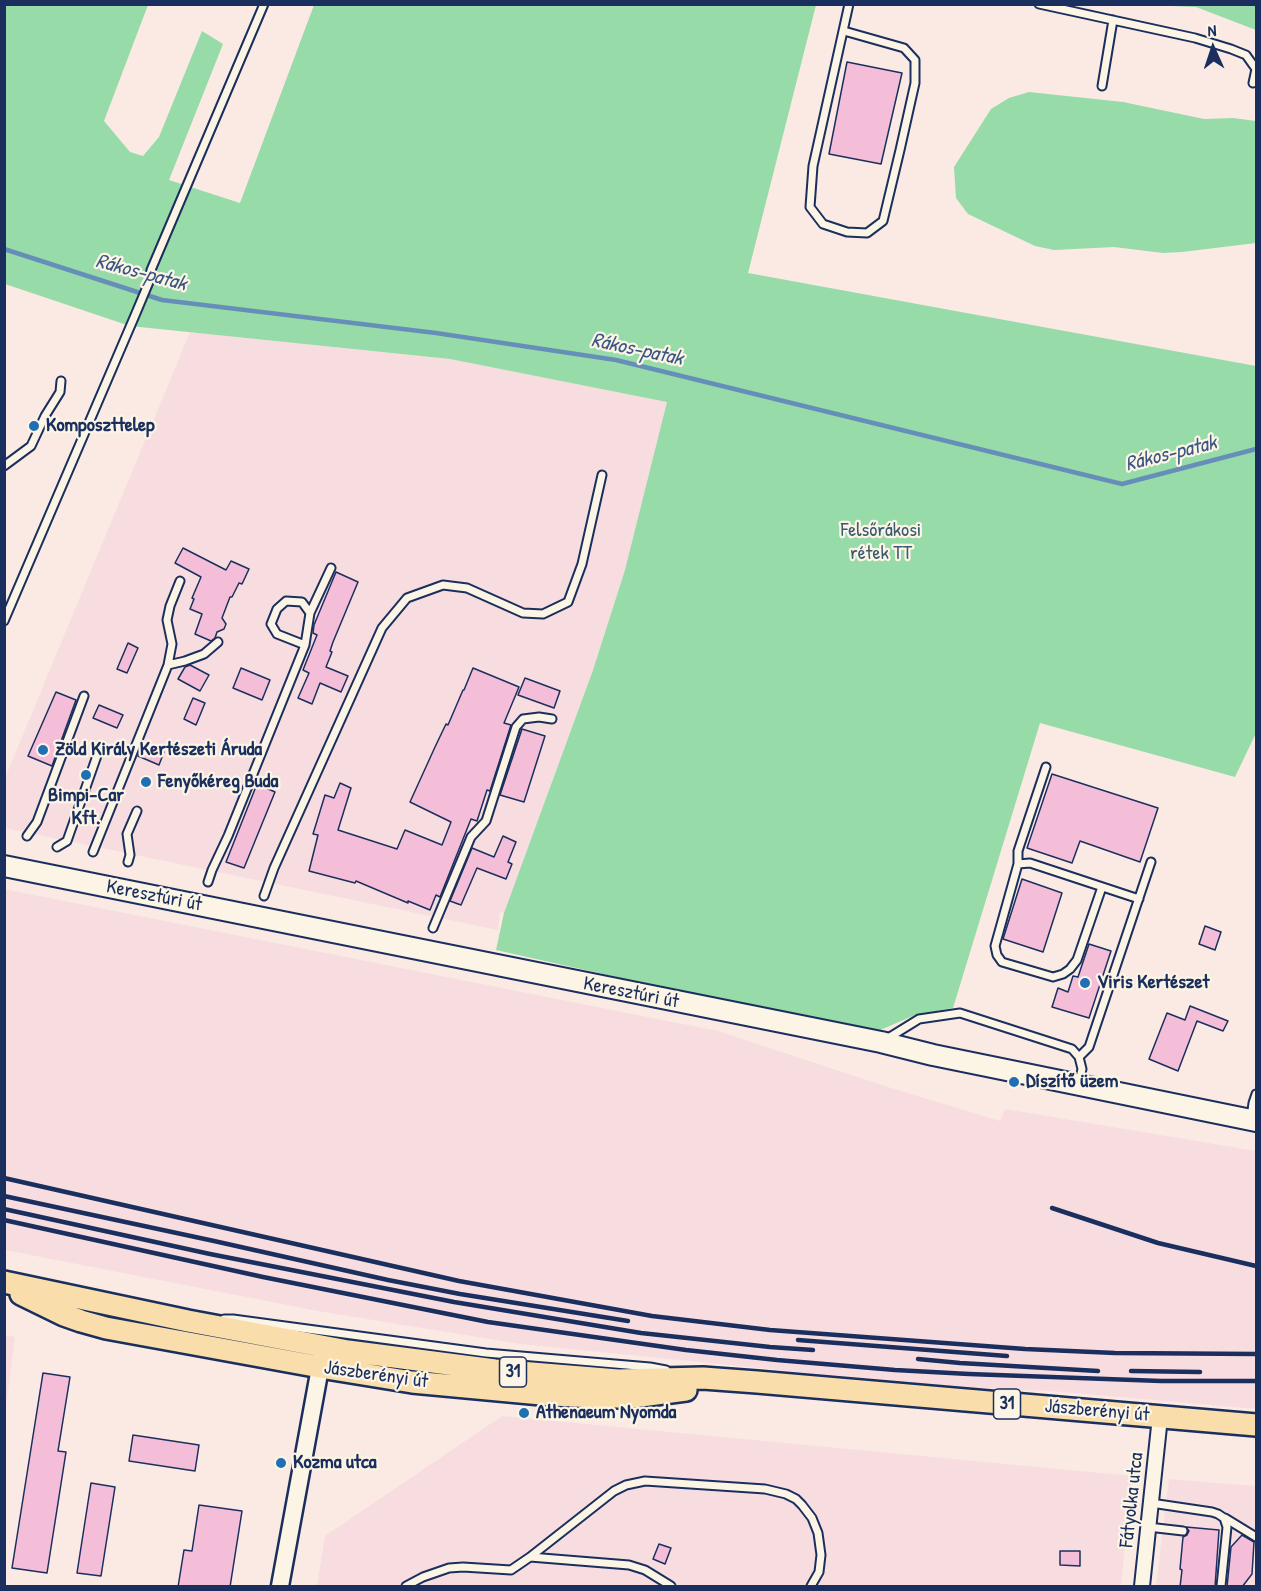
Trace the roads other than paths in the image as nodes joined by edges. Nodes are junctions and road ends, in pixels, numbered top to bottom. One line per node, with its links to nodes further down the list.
1 (264, 4): 14 (lane)
2 (849, 4): 5 (lane)
3 (1040, 4): 4 (lane)
4 (1113, 20): 6 (lane); 7 (lane)
5 (844, 31): 5 (lane)
6 (1253, 83)
7 (1102, 86)
8 (60, 381): 9 (lane)
9 (4, 466)
10 (602, 475): 32 (lane)
11 (331, 568): 13 (lane)
12 (180, 581): 17 (lane)
13 (310, 613): 16 (lane); 16 (lane)
14 (4, 621)
15 (218, 642): 17 (lane)
16 (305, 645): 30 (lane)
17 (168, 665): 25 (lane)
18 (84, 696): 23 (lane)
19 (552, 719): 34 (lane)
20 (99, 750): 24 (lane)
21 (1046, 767): 28 (lane)
22 (137, 811): 26 (lane)
23 (27, 836)
24 (57, 847)
25 (93, 852)
26 (128, 862)
27 (1152, 862): 33 (lane)
28 (1018, 864): 31 (lane); 31 (lane)
29 (4, 866): 35 (main road, Keresztúri út)
30 (208, 882)
31 (1102, 887): 33 (lane)
32 (264, 896)
33 (1139, 898): 36 (lane)
34 (433, 928)
35 (881, 1042): 36 (lane); 37 (main road, Keresztúri út)
36 (1078, 1057): 37 (lane)
37 (1079, 1084): 39 (main road, Keresztúri út)
38 (1257, 1094): 39 (lane)
39 (1253, 1120)
40 (4, 1284): 41 (main road, Jászberényi út / 31); 43 (main road, Jászberényi út / 31)
41 (188, 1321): 42 (main road, Jászberényi út / 31); 44 (lane, Jászberényi út)
42 (323, 1346): 43 (street); 44 (main road, Jászberényi út / 31)
43 (320, 1367): 45 (main road, Jászberényi út / 31); 54 (street)
44 (703, 1378): 45 (main road, Jászberényi út / 31)
45 (757, 1382): 46 (main road, Jászberényi út / 31)
46 (1160, 1417): 47 (main road, Jászberényi út / 31); 48 (street, Fátyolka utca)
47 (1257, 1425)
48 (1151, 1503): 49 (lane); 50 (street, Fátyolka utca)
49 (1221, 1516): 52 (lane); 59 (lane)
50 (1148, 1527): 51 (lane); 58 (street, Fátyolka utca)
51 (1183, 1531)
52 (1257, 1537)
53 (530, 1557): 55 (lane); 56 (lane); 57 (lane)
54 (280, 1587)
55 (406, 1587)
56 (671, 1587)
57 (811, 1587)
58 (1142, 1587)
59 (1221, 1587)

